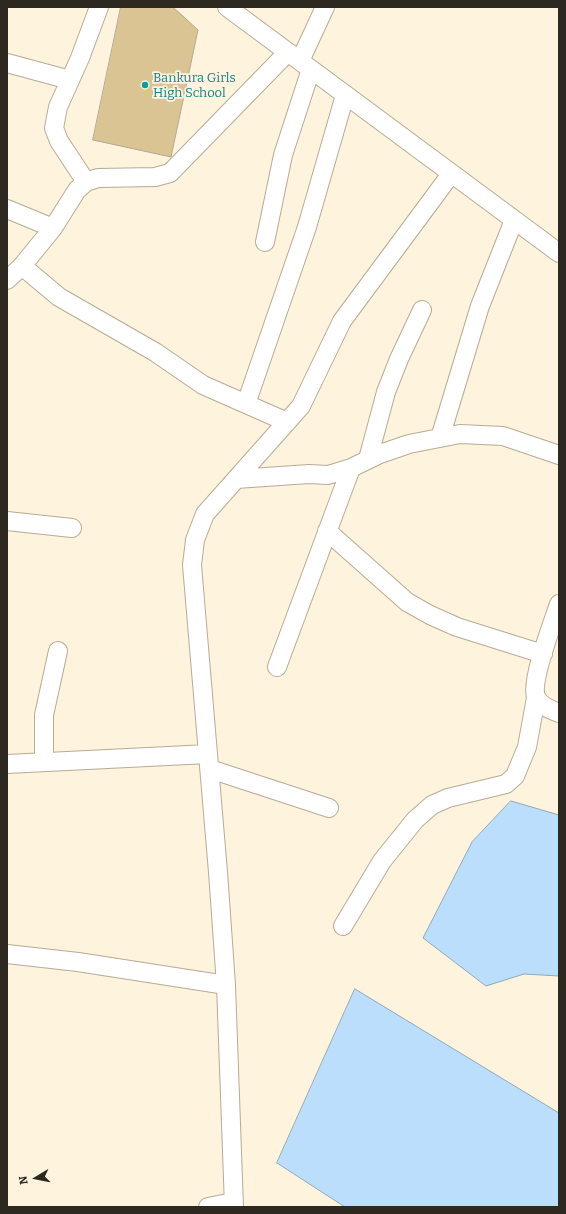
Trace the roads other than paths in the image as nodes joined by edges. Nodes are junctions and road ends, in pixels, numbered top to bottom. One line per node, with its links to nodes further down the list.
1 (99, 7): 6 (street)
2 (227, 7): 4 (street)
3 (325, 7): 4 (street)
4 (300, 61): 7 (street); 9 (street); 13 (street)
5 (7, 63): 6 (street)
6 (70, 80): 9 (street)
7 (345, 95): 8 (street); 18 (street)
8 (451, 174): 11 (street); 19 (street)
9 (86, 182): 12 (street)
10 (7, 208): 12 (street)
11 (514, 220): 14 (street); 20 (street)
12 (53, 228): 15 (street)
13 (266, 242)
14 (559, 253)
15 (22, 266): 16 (street); 18 (street)
16 (7, 280)
17 (422, 310): 22 (street)
18 (246, 404): 19 (street)
19 (287, 422): 24 (street)
20 (440, 438): 21 (street); 22 (street)
21 (559, 454)
22 (368, 459): 23 (street)
23 (351, 468): 24 (street); 27 (street)
24 (236, 479): 34 (street)
25 (7, 521): 26 (street)
26 (72, 528)
27 (327, 531): 30 (street); 31 (street)
28 (559, 604): 30 (street)
29 (58, 651): 35 (street)
30 (543, 654): 32 (street)
31 (278, 667)
32 (536, 698): 33 (street); 38 (street)
33 (559, 713)
34 (209, 761): 35 (street); 37 (street); 40 (street)
35 (44, 762): 36 (street)
36 (7, 764)
37 (329, 808)
38 (343, 926)
39 (7, 954): 40 (street)
40 (226, 986): 41 (street)
41 (234, 1205): 42 (street)
42 (208, 1207)

